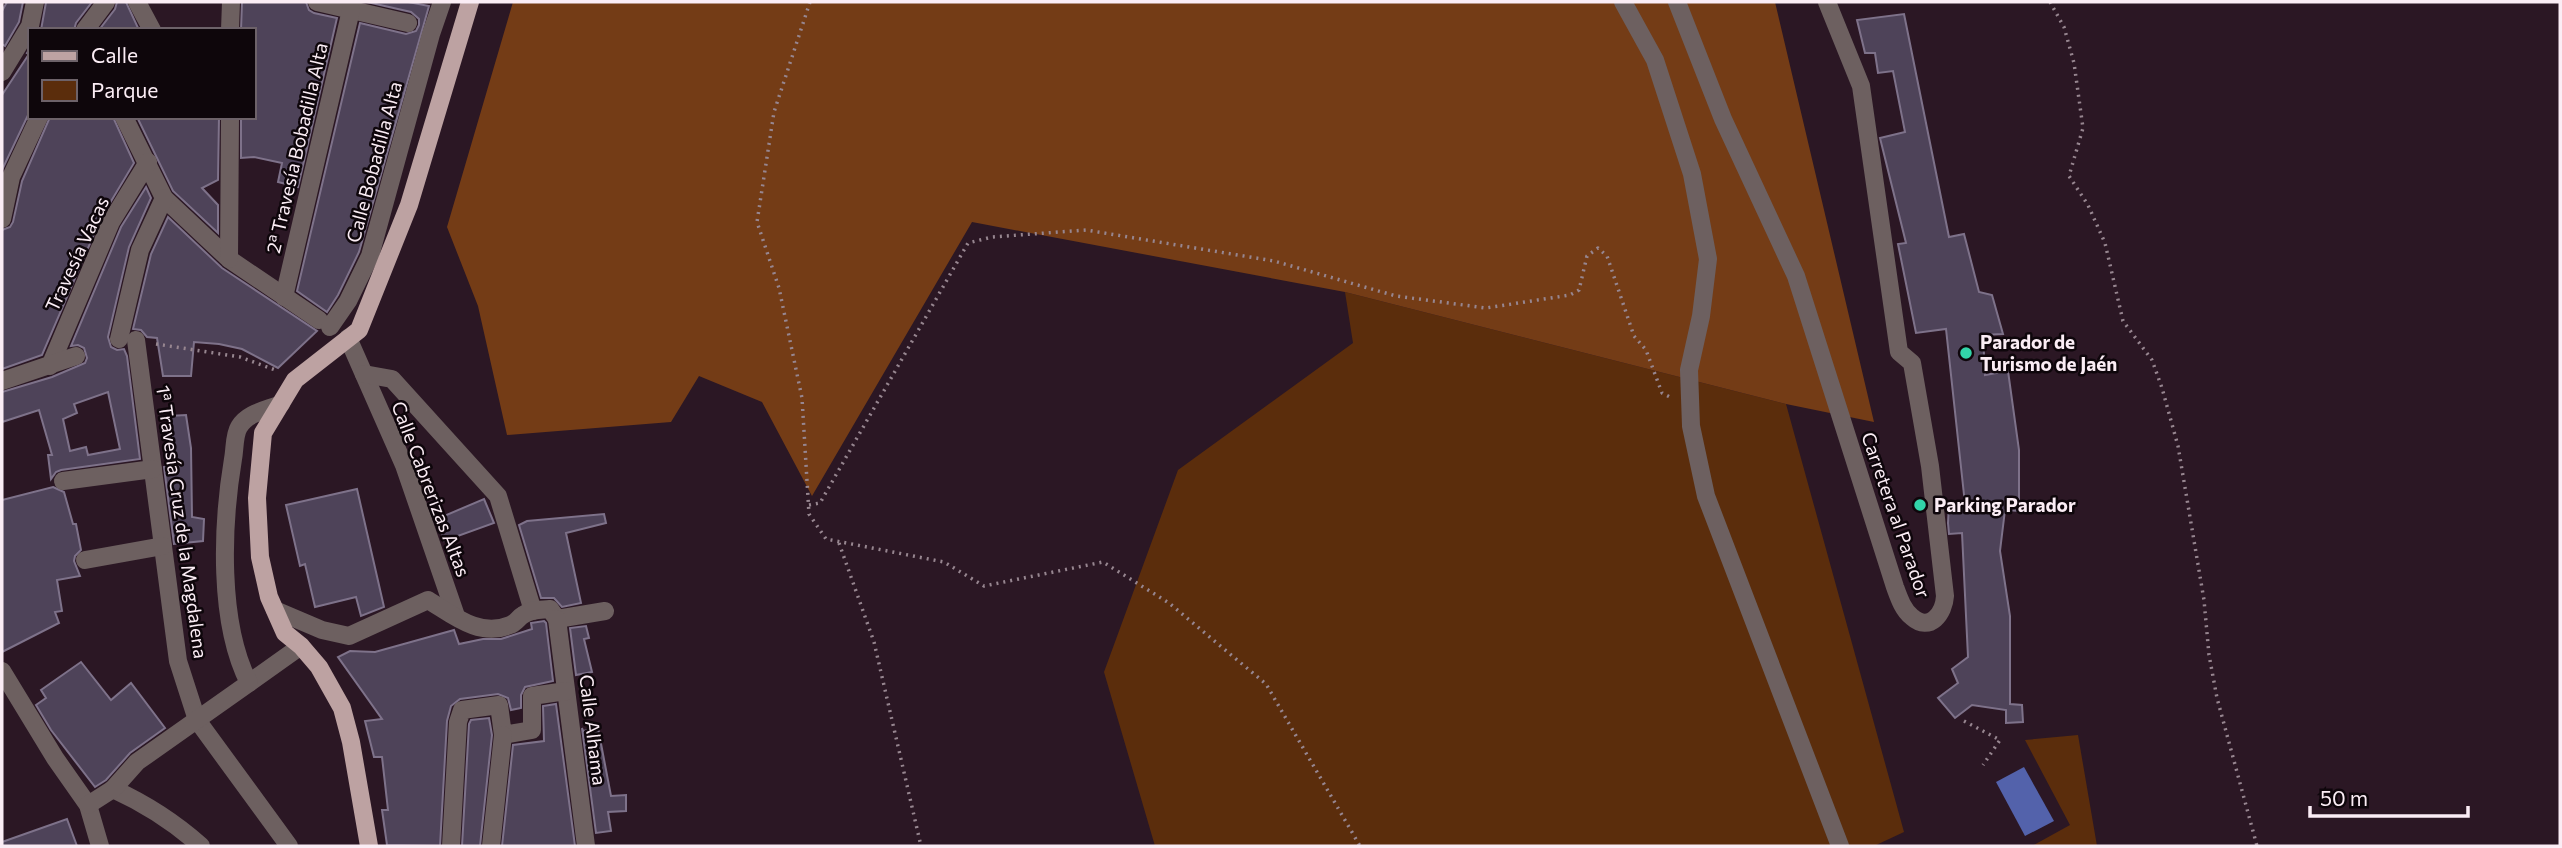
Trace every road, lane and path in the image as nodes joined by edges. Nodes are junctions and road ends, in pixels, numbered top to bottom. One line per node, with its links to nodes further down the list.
1 (35, 2): 16 (street)
2 (106, 2): 17 (street)
3 (137, 2): 18 (street)
4 (231, 2): 19 (street)
5 (317, 2): 14 (street)
6 (442, 2): 29 (street, Calle Bobadilla Alta)
7 (470, 2): 30 (main road)
8 (810, 2): 41 (path)
9 (1623, 2): 38 (street)
10 (1676, 2): 11 (street, Carretera al Parador)
11 (1827, 2)
12 (2050, 2): 70 (path)
13 (385, 9): 14 (street); 15 (street)
14 (351, 10): 29 (street, 2ª Travesía Bobadilla Alta)
15 (408, 23)
16 (29, 28)
17 (86, 28)
18 (151, 28)
19 (230, 28)
20 (28, 29): 21 (street)
21 (2, 72)
22 (38, 119): 27 (street)
23 (125, 119): 25 (street)
24 (230, 119): 28 (street)
25 (148, 162): 26 (street); 33 (street, Travesía Vacas)
26 (164, 198): 28 (street); 39 (street, 1ª Travesía Cruz de la Magdalena)
27 (2, 219)
28 (229, 259): 29 (street)
29 (284, 297)
30 (348, 338): 34 (street, Calle Cabrerizas Altas); 35 (main road)
31 (76, 356): 33 (street)
32 (240, 357): 35 (path)
33 (50, 366): 36 (street)
34 (364, 374): 46 (street); 48 (street, Calle Cabrerizas Altas)
35 (295, 380): 37 (main road)
36 (2, 381)
37 (281, 404): 45 (main road); 52 (street)
38 (1690, 405): 41 (path); 69 (street)
39 (153, 469): 40 (street); 43 (street, 1ª Travesía Cruz de la Magdalena)
40 (63, 481)
41 (809, 505): 42 (path)
42 (839, 542): 67 (path); 68 (path)
43 (163, 546): 44 (street); 54 (street, 1ª Travesía Cruz de la Magdalena)
44 (85, 560)
45 (275, 610): 48 (street); 50 (main road)
46 (533, 611): 48 (street); 49 (street)
47 (605, 611): 49 (street)
48 (456, 616)
49 (557, 619): 53 (street, Calle Alhama)
50 (301, 646): 52 (street); 63 (main road)
51 (2, 671): 59 (street)
52 (249, 683): 54 (street)
53 (566, 691): 56 (street); 66 (street, Calle Alhama)
54 (197, 720): 58 (street); 62 (street, 1ª Travesía Cruz de la Magdalena)
55 (1964, 721): 57 (path)
56 (503, 735): 64 (street); 65 (street)
57 (1983, 765)
58 (113, 789): 59 (street); 61 (street)
59 (88, 805): 60 (street)
60 (100, 846)
61 (201, 846)
62 (289, 846)
63 (369, 846)
64 (451, 846)
65 (491, 846)
66 (586, 846)
67 (921, 846)
68 (1360, 846)
69 (1840, 846)
70 (2258, 846)

